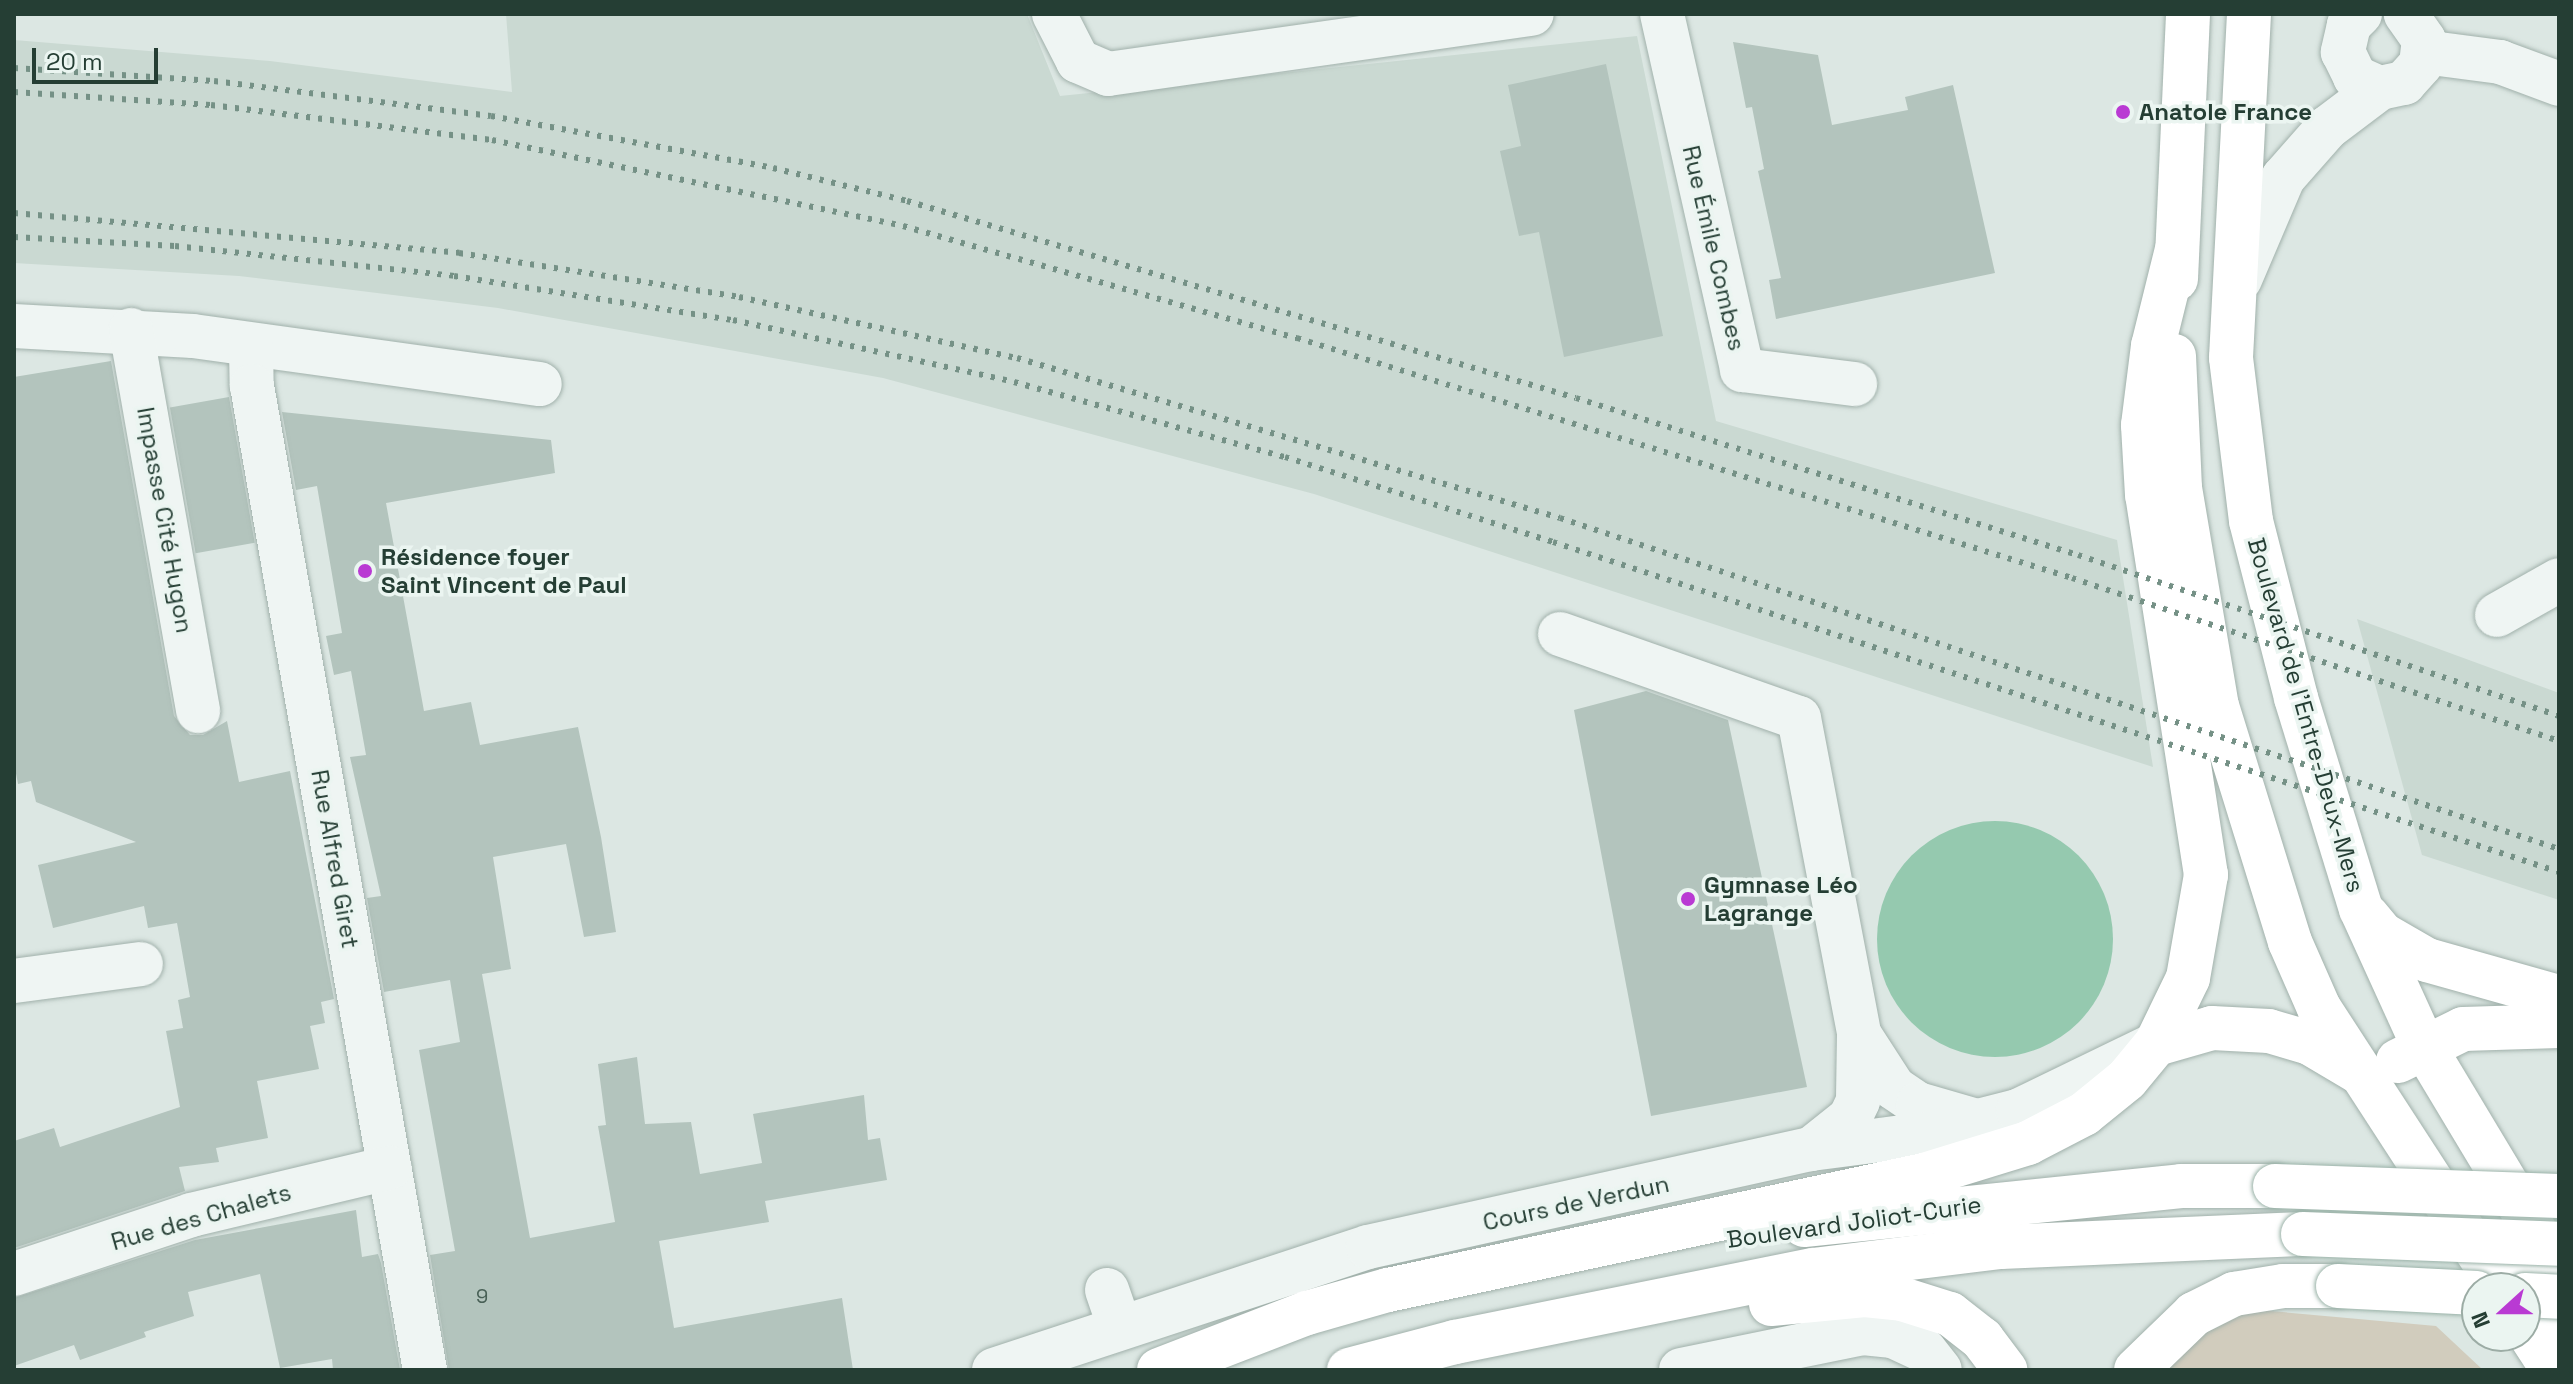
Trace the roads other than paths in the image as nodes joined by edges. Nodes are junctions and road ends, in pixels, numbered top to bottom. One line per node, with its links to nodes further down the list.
1 (1054, 14): 2 (street)
2 (1532, 14)
3 (1662, 14): 16 (street, Rue Émile Combes)
4 (2188, 14): 10 (main road)
5 (2249, 14): 11 (main road, Boulevard de l'Entre-Deux-Mers)
6 (2360, 14): 9 (street)
7 (2415, 33): 8 (street); 9 (street)
8 (2559, 84)
9 (2380, 88): 11 (street)
10 (2177, 249): 27 (main road); 29 (main road)
11 (2231, 304): 21 (main road, Boulevard de l'Entre-Deux-Mers)
12 (14, 326): 13 (street)
13 (131, 330): 14 (street); 20 (street, Impasse Cité Hugon)
14 (251, 347): 15 (street); 32 (street, Rue Alfred Giret)
15 (540, 384)
16 (1855, 384)
17 (2559, 580): 18 (street)
18 (2497, 615)
19 (1560, 634): 26 (street)
20 (198, 711)
21 (2361, 909): 24 (main road); 28 (main road, Boulevard de l'Entre-Deux-Mers)
22 (141, 964): 23 (street)
23 (14, 981)
24 (2559, 997)
25 (2559, 1026): 28 (main road)
26 (1859, 1034): 30 (street); 31 (street)
27 (2156, 1044): 29 (main road); 30 (street, Cours de Verdun); 46 (main road)
28 (2423, 1045): 29 (main road); 35 (main road, Boulevard de l'Entre-Deux-Mers)
29 (2370, 1079): 36 (main road); 37 (main road); 40 (main road)
30 (1979, 1122): 31 (street, Cours de Verdun)
31 (1811, 1149): 45 (street, Cours de Verdun)
32 (389, 1168): 38 (street, Rue des Chalets); 44 (street, Rue Alfred Giret)
33 (2559, 1196): 46 (main road, Boulevard Joliot-Curie, bridge)
34 (2559, 1244): 41 (main road, Boulevard Joliot-Curie, bridge)
35 (2559, 1271)
36 (2464, 1272)
37 (2491, 1272)
38 (14, 1274)
39 (2461, 1292): 50 (main road, bridge)
40 (2559, 1329)
41 (1455, 1342): 47 (main road, Boulevard Joliot-Curie); 49 (main road)
42 (2541, 1352): 51 (main road)
43 (1933, 1360): 48 (street)
44 (425, 1370)
45 (994, 1370)
46 (1161, 1370)
47 (1349, 1370)
48 (1681, 1370)
49 (2005, 1370)
50 (2136, 1370)
51 (2553, 1370)

